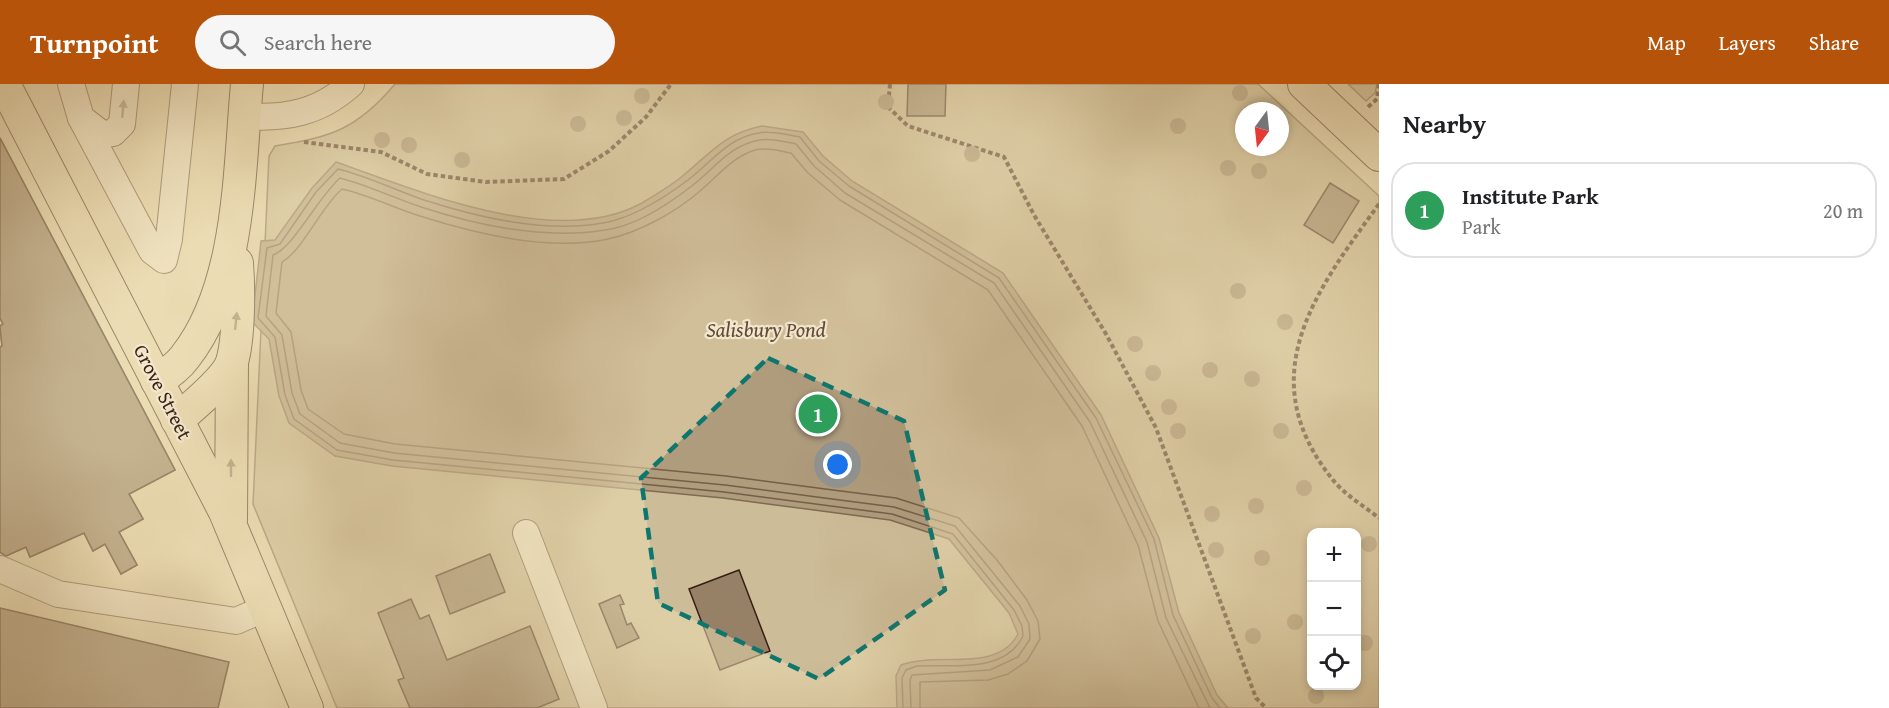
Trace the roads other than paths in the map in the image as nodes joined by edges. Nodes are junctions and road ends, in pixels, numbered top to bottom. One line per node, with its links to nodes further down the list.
1 (4, 84): 13 (main road, Grove Street)
2 (71, 84): 9 (street)
3 (126, 84): 9 (street, one-way to 3)
4 (185, 84): 9 (street)
5 (247, 84): 8 (main road)
6 (351, 84): 8 (street)
7 (1304, 84): 10 (main road)
8 (244, 116): 11 (main road)
9 (81, 118)
10 (1379, 155)
11 (234, 227): 12 (main road, one-way to 11); 13 (main road)
12 (232, 363): 14 (main road); 15 (main road, one-way to 12)
13 (158, 381): 14 (main road, Grove Street)
14 (177, 420): 15 (main road, Grove Street)
15 (231, 527): 18 (main road, Grove Street)
16 (526, 533): 20 (street)
17 (0, 569): 18 (street)
18 (266, 609): 19 (main road, Grove Street)
19 (307, 708)
20 (594, 708)

